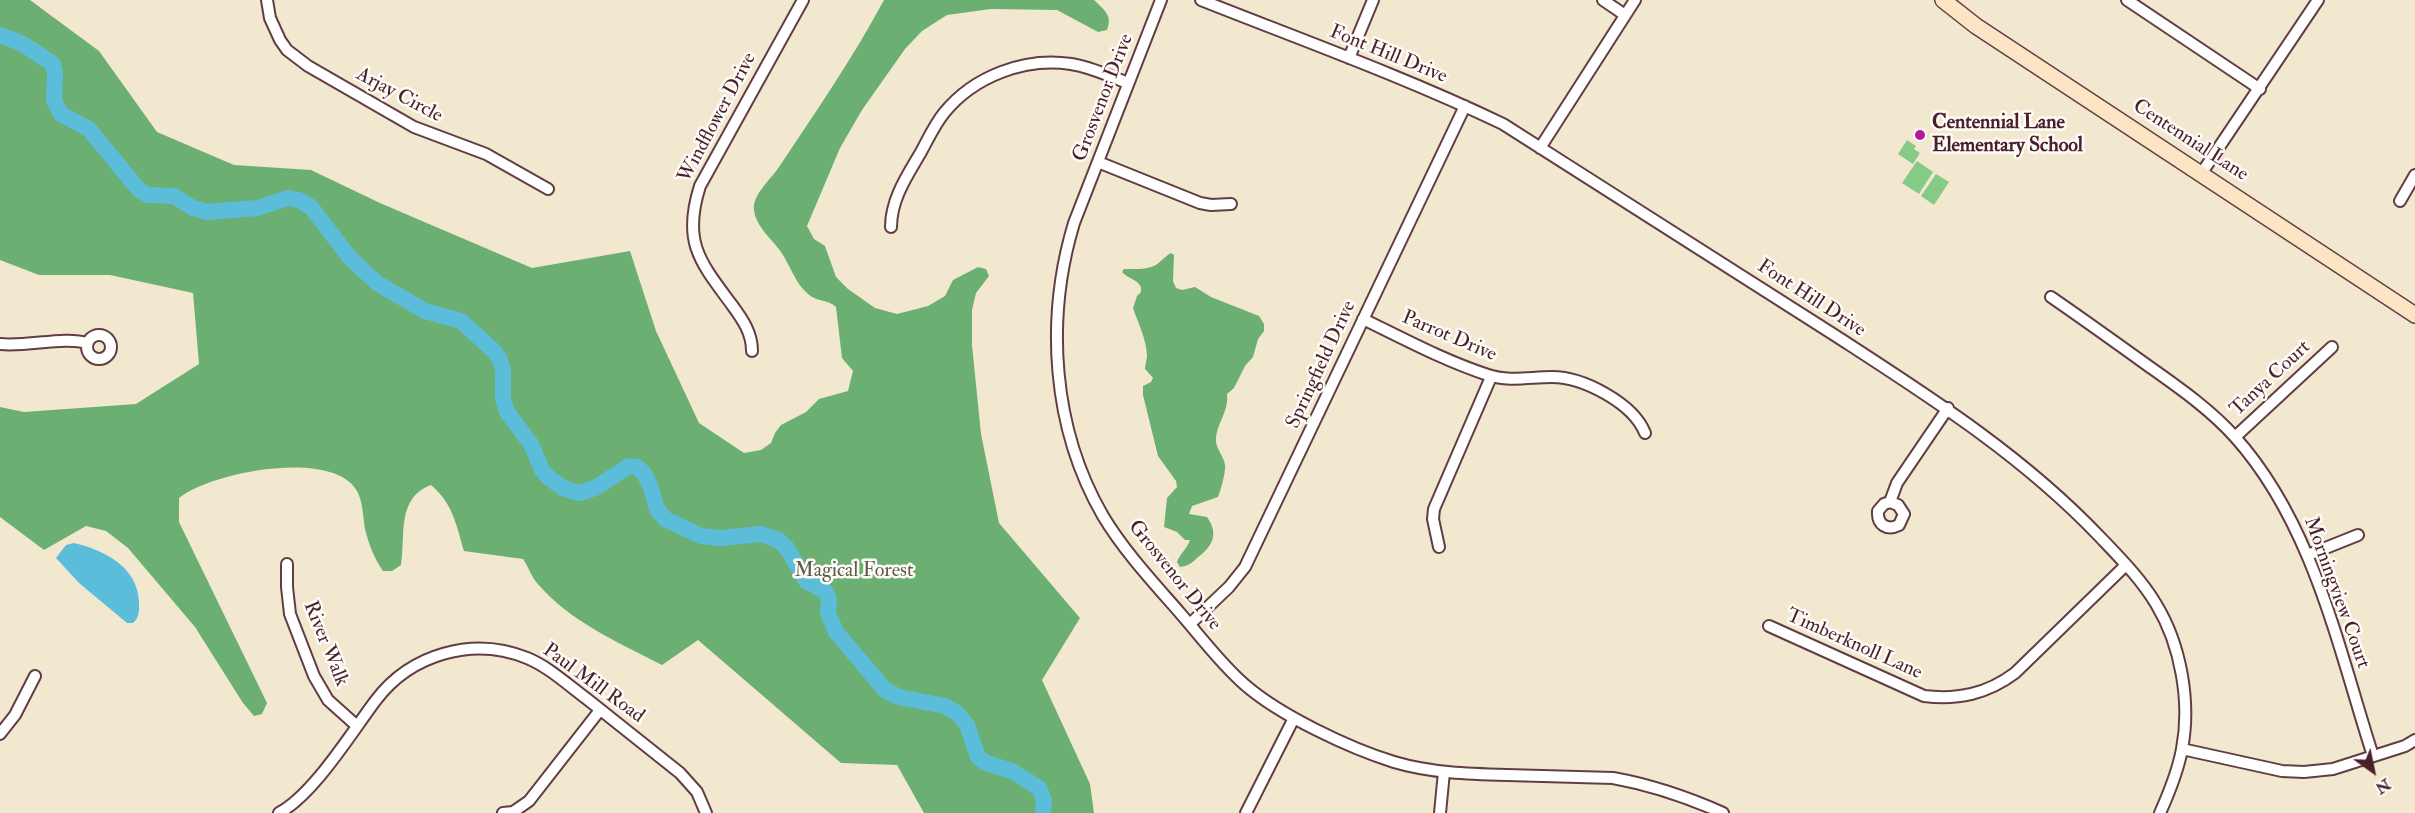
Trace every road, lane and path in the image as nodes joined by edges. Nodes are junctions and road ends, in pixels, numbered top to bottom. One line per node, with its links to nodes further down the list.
1 (267, 0): 20 (street, Arjay Circle)
2 (802, 0): 30 (street, Windflower Drive)
3 (1161, 0): 13 (street, Grosvenor Drive)
4 (1201, 0): 12 (street, Font Hill Drive)
5 (1373, 0): 12 (street)
6 (1603, 0): 11 (street)
7 (1635, 0): 11 (street)
8 (1943, 0): 18 (street, Centennial Lane)
9 (2127, 0): 14 (street)
10 (2318, 0): 14 (street)
11 (1625, 15): 16 (street)
12 (1349, 58): 15 (street, Font Hill Drive)
13 (1128, 83): 17 (street, Grosvenor Drive); 23 (street)
14 (2260, 89): 18 (street)
15 (1465, 106): 16 (street, Font Hill Drive); 26 (street, Springfield Drive)
16 (1540, 148): 32 (street, Font Hill Drive)
17 (1098, 162): 22 (street); 41 (street, Grosvenor Drive)
18 (2201, 174): 25 (street, Centennial Lane)
19 (2415, 175): 21 (street)
20 (548, 189)
21 (2400, 201)
22 (1231, 204)
23 (891, 227)
24 (2050, 297): 34 (street, Morningview Court)
25 (2415, 315)
26 (1363, 319): 31 (street, Parrot Drive); 41 (street, Springfield Drive)
27 (87, 343): 28 (street)
28 (0, 344)
29 (2332, 347): 34 (street, Tanya Court)
30 (752, 351)
31 (1491, 377): 33 (street, Parrot Drive); 37 (street)
32 (1948, 408): 35 (street); 40 (street, Font Hill Drive)
33 (1645, 433)
34 (2235, 437): 38 (street, Morningview Court)
35 (1890, 502)
36 (2358, 535): 38 (street)
37 (1439, 547)
38 (2308, 555): 50 (street, Morningview Court)
39 (287, 564): 46 (street, River Walk)
40 (2126, 565): 42 (street, Timberknoll Lane); 49 (street, Font Hill Drive)
41 (1190, 624): 45 (street, Grosvenor Drive)
42 (1768, 626)
43 (35, 676): 47 (street)
44 (600, 710): 46 (street, Paul Mill Road); 53 (street); 54 (street, Paul Mill Road)
45 (1294, 718): 51 (street, Grosvenor Drive); 55 (street)
46 (357, 726): 52 (street, Paul Mill Road)
47 (0, 734)
48 (2415, 740): 50 (street)
49 (2182, 749): 50 (street); 58 (street, Font Hill Drive)
50 (2373, 756)
51 (1444, 772): 56 (street); 57 (street, Grosvenor Drive)
52 (279, 813)
53 (503, 813)
54 (706, 813)
55 (1246, 813)
56 (1440, 813)
57 (1723, 813)
58 (2160, 813)

